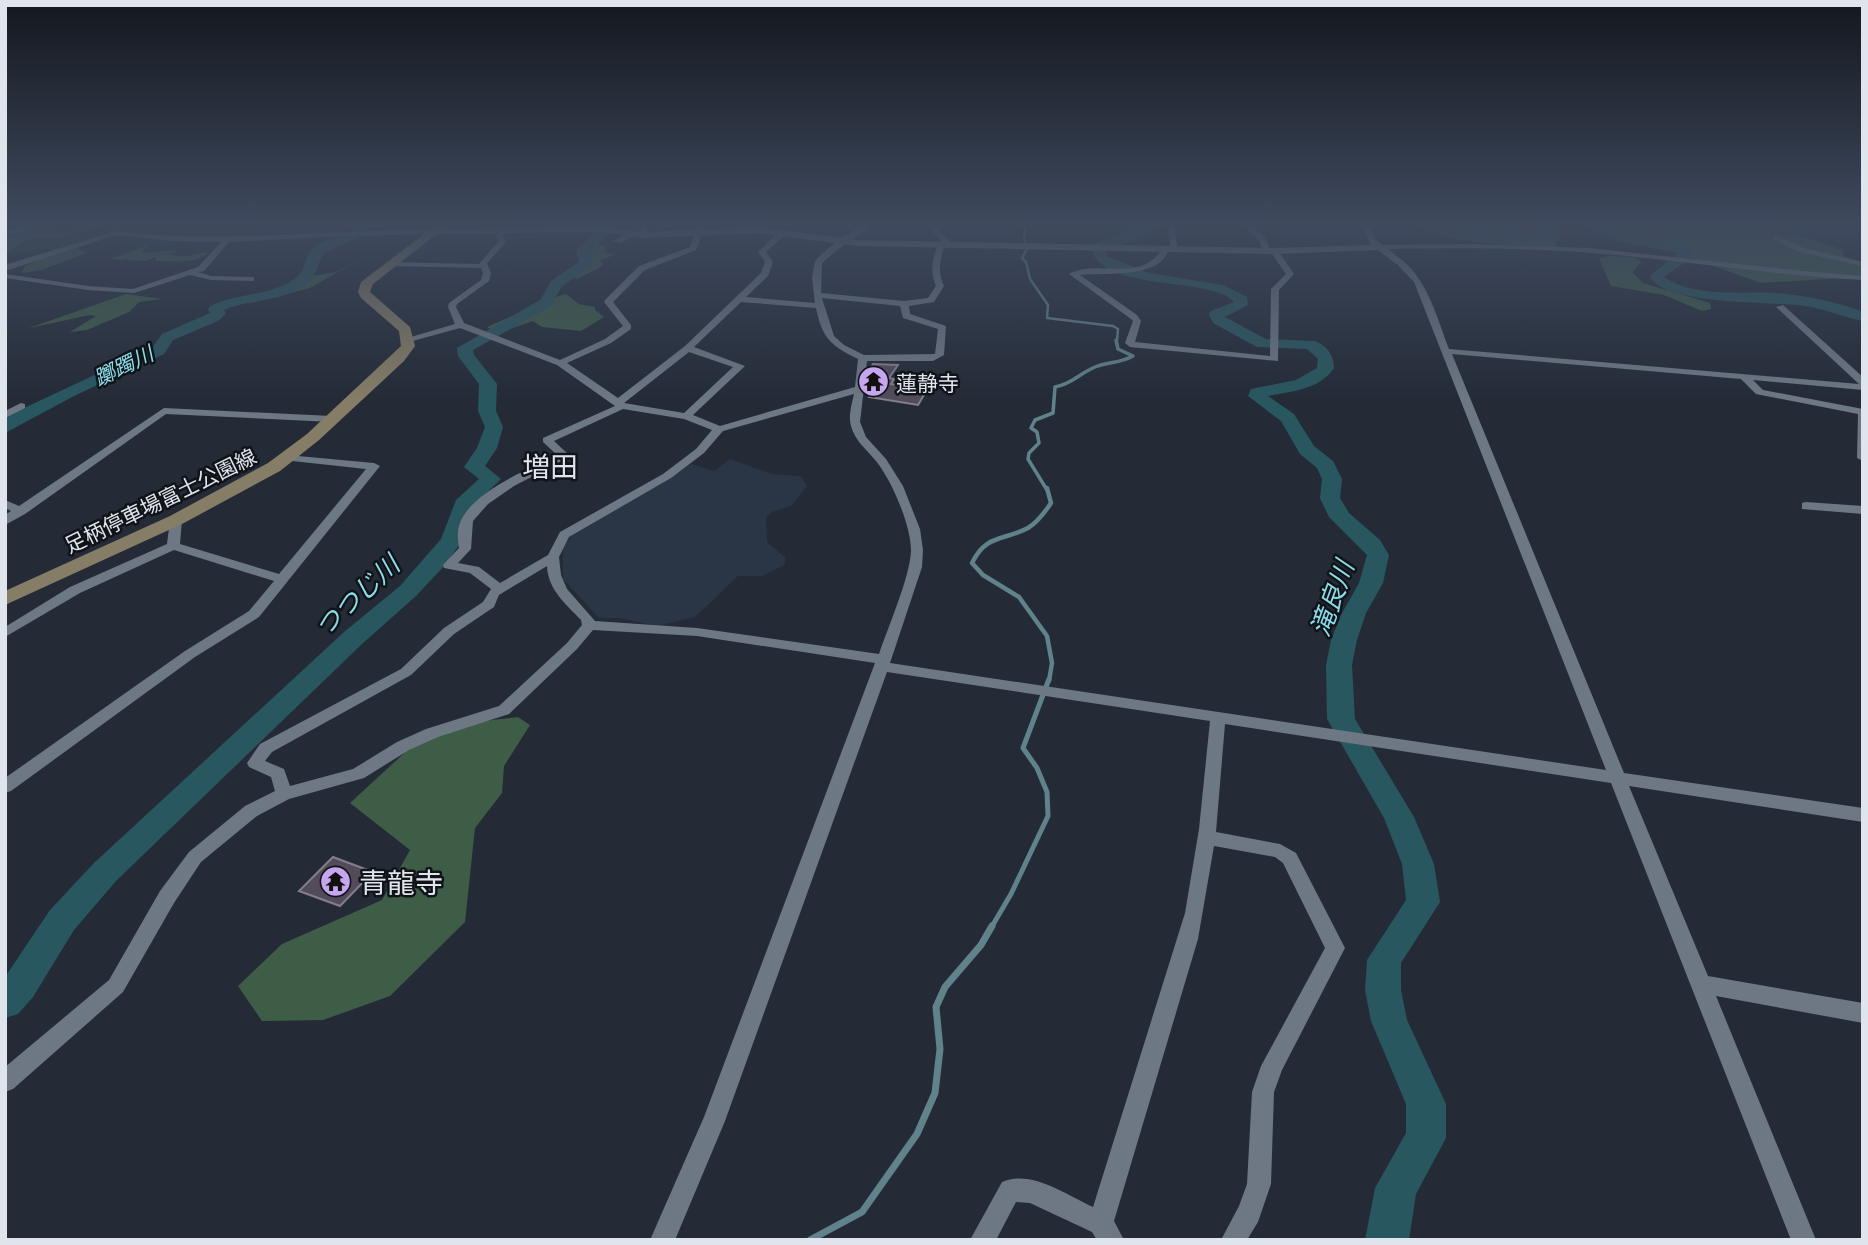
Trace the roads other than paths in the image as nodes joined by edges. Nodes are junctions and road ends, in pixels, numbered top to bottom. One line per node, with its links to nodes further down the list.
1 (58, 283): 2 (street)
2 (155, 283)
3 (369, 283): 17 (main road)
4 (482, 283): 16 (street)
5 (627, 283): 21 (street)
6 (755, 283): 12 (street)
7 (818, 283): 13 (street)
8 (939, 283): 14 (street)
9 (1086, 283): 10 (street)
10 (1281, 283)
11 (1418, 283): 19 (street)
12 (738, 299): 13 (street); 18 (street)
13 (819, 301): 14 (street); 20 (street)
14 (904, 304): 20 (street)
15 (1780, 307): 23 (street)
16 (460, 325): 17 (street); 21 (street)
17 (409, 339): 30 (main road, 足柄停車場富士公園線)
18 (688, 348): 25 (street); 29 (street)
19 (1444, 351): 22 (street); 49 (street)
20 (862, 358): 24 (street)
21 (560, 363): 25 (street)
22 (1743, 376): 23 (street); 27 (street)
23 (1862, 388)
24 (859, 389): 31 (street); 47 (street)
25 (620, 405): 29 (street); 43 (street)
26 (21, 406): 28 (street)
27 (1863, 413): 33 (street)
28 (5, 415)
29 (686, 416): 31 (street)
30 (332, 419): 32 (main road, 足柄停車場富士公園線); 37 (street)
31 (719, 429): 41 (street)
32 (287, 458): 38 (main road, 足柄停車場富士公園線); 42 (street)
33 (1863, 458)
34 (5, 504): 37 (street)
35 (1806, 506): 36 (street)
36 (1863, 510)
37 (22, 511): 39 (street)
38 (176, 520): 40 (street); 44 (main road, 足柄停車場富士公園線)
39 (5, 521)
40 (173, 546): 42 (street); 46 (street)
41 (553, 557): 43 (street); 45 (street)
42 (280, 579): 50 (street)
43 (500, 589): 51 (street)
44 (5, 599)
45 (589, 625): 47 (street); 51 (street)
46 (5, 633)
47 (883, 663): 48 (street); 58 (street)
48 (1218, 718): 49 (street); 53 (street)
49 (1616, 778): 52 (street); 54 (street)
50 (5, 787)
51 (284, 794): 56 (street)
52 (1863, 815)
53 (1206, 836): 57 (street); 60 (street)
54 (1699, 984): 55 (street); 61 (street)
55 (1863, 1013)
56 (5, 1080)
57 (1107, 1231): 59 (street)
58 (662, 1240)
59 (982, 1240)
60 (1233, 1240)
61 (1804, 1240)

